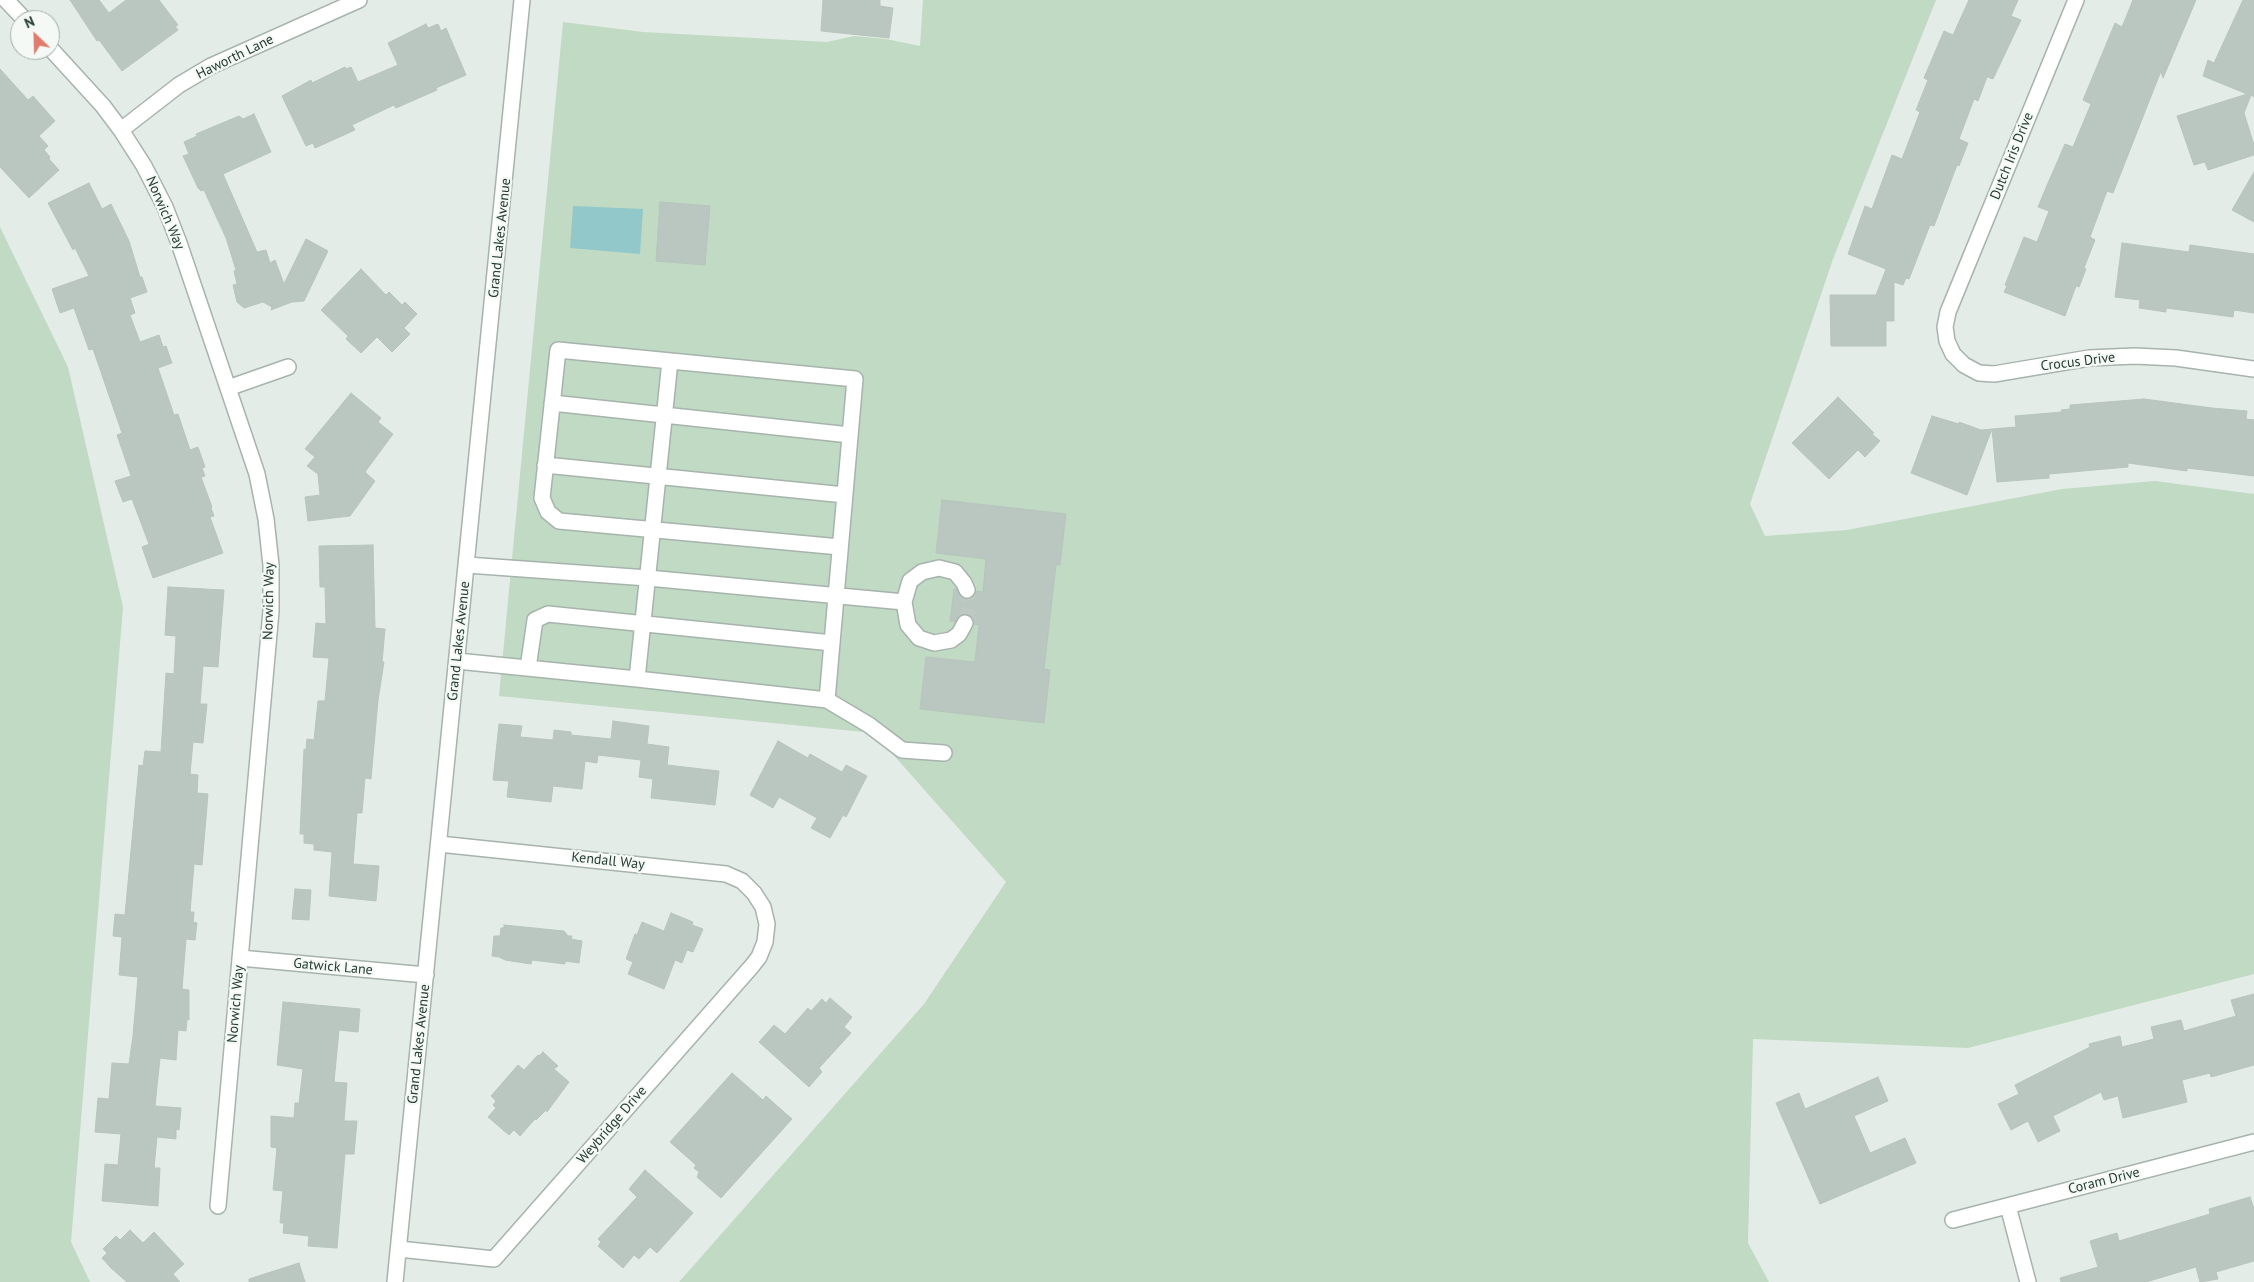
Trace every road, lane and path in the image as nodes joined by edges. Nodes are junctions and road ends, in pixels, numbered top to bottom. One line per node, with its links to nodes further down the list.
1 (6, 0): 5 (street)
2 (359, 0): 7 (street, Haworth Lane)
3 (522, 0): 21 (street, Grand Lakes Avenue)
4 (2076, 0): 8 (street, Dutch Iris Drive)
5 (16, 10)
6 (60, 59): 7 (street, Norwich Way)
7 (121, 130): 12 (street, Norwich Way)
8 (1948, 312): 11 (street, Crocus Drive)
9 (670, 361): 13 (street); 14 (street); 15 (street)
10 (288, 367): 12 (street)
11 (2254, 369)
12 (228, 388): 36 (street, Norwich Way)
13 (552, 403): 14 (street); 16 (street)
14 (664, 415): 15 (street); 17 (street)
15 (850, 435): 18 (street)
16 (545, 465): 17 (street); 19 (street)
17 (658, 476): 18 (street); 19 (street)
18 (845, 495): 20 (street)
19 (652, 530): 20 (street); 22 (street)
20 (840, 547): 24 (street)
21 (467, 565): 22 (street); 29 (street, Grand Lakes Avenue)
22 (648, 578): 24 (street); 27 (street)
23 (967, 590): 25 (street)
24 (836, 596): 25 (street); 28 (street)
25 (904, 602): 26 (street)
26 (965, 623)
27 (644, 624): 28 (street); 30 (street); 31 (street)
28 (832, 643): 32 (street)
29 (457, 661): 30 (street); 34 (street, Grand Lakes Avenue)
30 (528, 668): 31 (street)
31 (637, 679): 32 (street)
32 (827, 700): 33 (street)
33 (944, 753)
34 (439, 844): 35 (street, Kendall Way); 37 (street, Grand Lakes Avenue)
35 (763, 908): 42 (street, Weybridge Drive)
36 (240, 958): 37 (street, Gatwick Lane); 39 (street, Norwich Way)
37 (426, 975): 42 (street, Grand Lakes Avenue)
38 (2254, 1142): 40 (street, Coram Drive)
39 (218, 1206)
40 (2008, 1206): 41 (street, Coram Drive); 44 (street)
41 (1953, 1220)
42 (399, 1249): 43 (street, Grand Lakes Avenue)
43 (396, 1282)
44 (2028, 1282)

